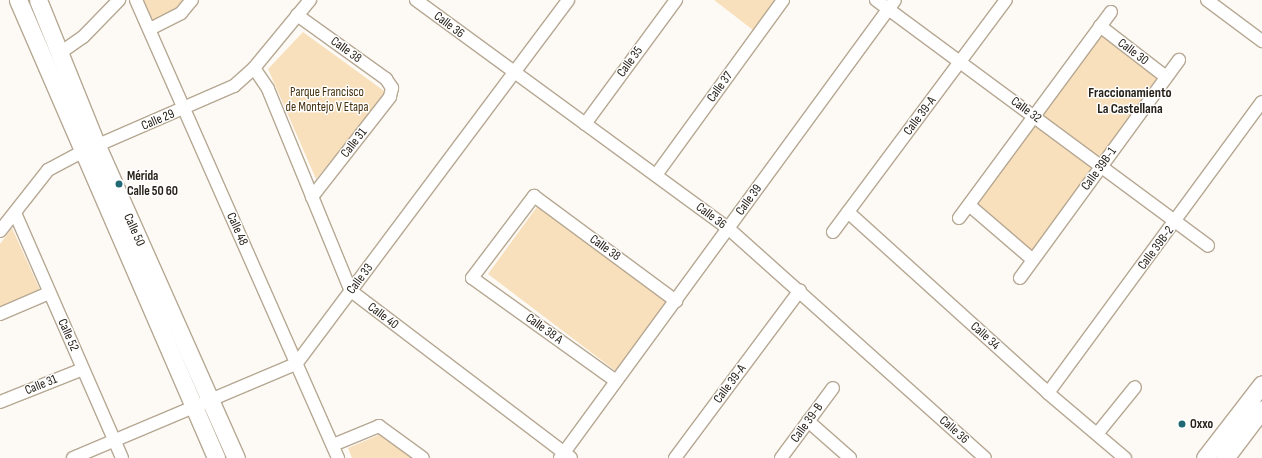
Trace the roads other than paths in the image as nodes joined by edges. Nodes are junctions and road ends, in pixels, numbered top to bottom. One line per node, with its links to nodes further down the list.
1 (18, 0): 31 (main road, Calle 50)
2 (38, 0): 20 (main road, Calle 50)
3 (118, 0): 20 (street)
4 (136, 0): 18 (street, Calle 48)
5 (192, 0): 18 (street)
6 (310, 0): 16 (street, Calle 29)
7 (416, 0): 24 (street, Calle 36)
8 (568, 0): 24 (street, Calle 33)
9 (676, 0): 30 (street, Calle 35)
10 (783, 0): 33 (street, Calle 37)
11 (876, 0): 14 (street, Calle 32)
12 (1006, 0): 22 (street, Calle 39-A)
13 (1214, 2): 19 (street)
14 (891, 4): 22 (street, Calle 32); 41 (street, Calle 39)
15 (1111, 12): 17 (street)
16 (297, 15): 23 (street, Calle 29); 26 (street, Calle 38)
17 (1100, 26): 25 (street, Calle 30); 29 (street)
18 (150, 29): 28 (street, Calle 48)
19 (1262, 41)
20 (60, 53): 31 (main road, Calle 50)
21 (1179, 60): 25 (street, Calle 39B-1)
22 (960, 62): 29 (street, Calle 32); 37 (street, Calle 39-A)
23 (254, 68): 28 (street, Calle 29); 35 (street)
24 (514, 73): 30 (street, Calle 36); 48 (street, Calle 33)
25 (1166, 77): 32 (street, Calle 39B-1)
26 (392, 88): 35 (street, Calle 31)
27 (1262, 102): 40 (street, Calle 39B-2)
28 (184, 108): 31 (street, Calle 29); 52 (street, Calle 48)
29 (1034, 116): 32 (street, Calle 32); 36 (street)
30 (585, 124): 33 (street, Calle 36)
31 (90, 149): 38 (street, Calle 29); 59 (main road, Calle 50); 61 (main road, Calle 50)
32 (1101, 166): 40 (street, Calle 32); 45 (street, Calle 39B-1)
33 (656, 175): 41 (street, Calle 36)
34 (534, 196): 50 (street, Calle 38); 54 (street, Calle 38 A)
35 (312, 197): 48 (street)
36 (969, 205): 39 (street); 45 (street)
37 (848, 212): 43 (street, Calle 39-A); 58 (street, Calle 34)
38 (14, 213): 42 (street, Calle 29); 49 (street, Calle 52)
39 (959, 218)
40 (1176, 221): 44 (street, Calle 32); 58 (street, Calle 39B-2)
41 (729, 229): 47 (street, Calle 36); 50 (street, Calle 39)
42 (0, 231)
43 (833, 232)
44 (1208, 246)
45 (1033, 260): 46 (street, Calle 39B-1)
46 (1020, 278)
47 (800, 290): 74 (street, Calle 39-A); 77 (street, Calle 36)
48 (351, 291): 52 (street, Calle 33); 67 (street, Calle 40)
49 (49, 293): 51 (street); 53 (street, Calle 52)
50 (676, 301): 54 (street, Calle 39)
51 (0, 314)
52 (296, 364): 59 (street, Calle 33); 66 (street, Calle 48)
53 (83, 369): 60 (street, Calle 31); 65 (street, Calle 52)
54 (616, 381): 67 (street, Calle 39)
55 (1262, 384): 79 (main road)
56 (1135, 387): 64 (street)
57 (833, 388): 63 (street, Calle 39-B)
58 (1048, 392): 64 (street, Calle 34)
59 (210, 401): 61 (street, Calle 33); 71 (main road, Calle 50)
60 (0, 402)
61 (194, 407): 65 (street, Calle 33); 70 (main road, Calle 50)
62 (1262, 409): 80 (main road)
63 (808, 422): 75 (street, Calle 39-B); 76 (street)
64 (1097, 434): 78 (street, Calle 34)
65 (114, 441): 68 (street, Calle 33); 69 (street, Calle 52)
66 (333, 445): 72 (street, Calle 48); 73 (street)
67 (565, 456)
68 (73, 458)
69 (122, 458)
70 (216, 458)
71 (236, 458)
72 (338, 458)
73 (423, 458)
74 (674, 458)
75 (781, 458)
76 (850, 458)
77 (985, 458)
78 (1125, 458)
79 (1205, 458)
80 (1225, 458)

